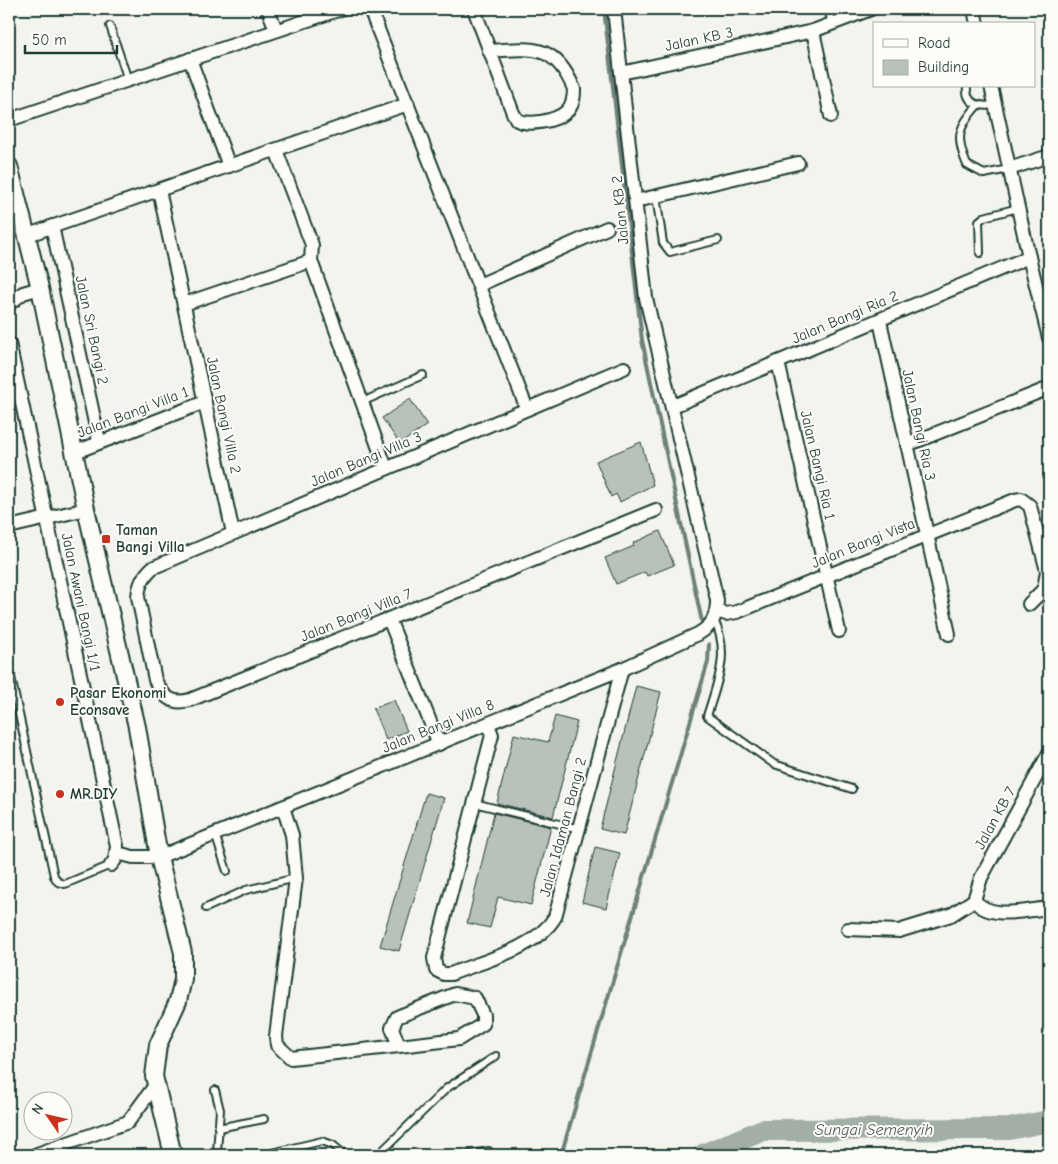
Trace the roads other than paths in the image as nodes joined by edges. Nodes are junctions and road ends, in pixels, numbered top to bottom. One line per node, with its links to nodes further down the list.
1 (268, 9): 12 (street)
2 (341, 9): 12 (street)
3 (370, 9): 20 (street)
4 (474, 9): 14 (street)
5 (614, 9): 16 (street, Jalan KB 2)
6 (828, 9): 10 (lane)
7 (870, 9): 10 (street, Jalan KB 3)
8 (974, 9): 9 (street)
9 (977, 22)
10 (832, 24): 13 (street, Jalan KB 3)
11 (110, 26): 17 (lane)
12 (276, 30): 15 (street)
13 (813, 31): 16 (street, Jalan KB 3); 23 (street)
14 (489, 51): 14 (street)
15 (190, 59): 17 (street); 29 (street)
16 (621, 73): 33 (street, Jalan KB 2)
17 (128, 80): 24 (street)
18 (967, 88): 21 (lane)
19 (991, 88): 22 (street)
20 (408, 104): 25 (street); 42 (street)
21 (978, 105): 22 (lane); 30 (lane)
22 (995, 105): 30 (street)
23 (831, 116)
24 (9, 120)
25 (276, 150): 29 (street); 41 (street)
26 (1049, 156): 30 (street)
27 (798, 162): 32 (street)
28 (9, 166): 37 (street)
29 (229, 166): 31 (street)
30 (1010, 169): 34 (street)
31 (159, 190): 35 (street); 45 (street, Jalan Bangi Villa 2)
32 (656, 196): 33 (street); 38 (lane)
33 (636, 201): 55 (street, Jalan KB 2)
34 (1018, 208): 39 (lane); 40 (street)
35 (52, 226): 37 (street); 57 (street, Jalan Sri Bangi 2)
36 (608, 228): 42 (street)
37 (28, 235): 43 (street)
38 (718, 240)
39 (980, 253)
40 (1029, 257): 46 (street, Jalan Bangi Ria 2); 47 (street)
41 (311, 261): 45 (street); 54 (street)
42 (478, 285): 56 (street)
43 (40, 288): 44 (street); 59 (street)
44 (9, 304)
45 (184, 304): 53 (street, Jalan Bangi Villa 2)
46 (880, 321): 49 (street, Jalan Bangi Ria 2); 58 (street, Jalan Bangi Ria 3)
47 (1049, 338)
48 (9, 343): 63 (street, Jalan Awani Bangi 1/1)
49 (778, 362): 55 (street, Jalan Bangi Ria 2); 67 (street, Jalan Bangi Ria 1)
50 (624, 368): 56 (street, Jalan Bangi Villa 3)
51 (423, 375): 54 (lane)
52 (1049, 388): 58 (street)
53 (205, 402): 57 (street, Jalan Bangi Villa 1); 65 (street, Jalan Bangi Villa 2)
54 (362, 402): 60 (street)
55 (672, 406): 70 (street, Jalan KB 2)
56 (527, 409): 60 (street, Jalan Bangi Villa 3)
57 (99, 441): 59 (street, Jalan Bangi Villa 1)
58 (907, 445): 66 (street, Jalan Bangi Ria 3)
59 (73, 453): 61 (street)
60 (386, 468): 65 (street, Jalan Bangi Villa 3)
61 (86, 509): 63 (street); 87 (street)
62 (656, 510): 71 (street, Jalan Bangi Villa 7)
63 (47, 519): 64 (street); 86 (street, Jalan Awani Bangi 1/1)
64 (9, 527)
65 (233, 533): 68 (street, Jalan Bangi Villa 3)
66 (927, 536): 67 (street, Jalan Bangi Vista); 69 (street, Jalan Bangi Vista); 73 (street, Jalan Bangi Ria 3)
67 (827, 575): 70 (street, Jalan Bangi Vista); 72 (street, Jalan Bangi Ria 1)
68 (138, 597): 71 (street, Jalan Bangi Villa 7)
69 (1029, 604)
70 (715, 616): 75 (street, Jalan Bangi Villa 8); 81 (lane)
71 (389, 619): 78 (street)
72 (840, 631)
73 (948, 634)
74 (9, 668): 88 (lane)
75 (622, 669): 76 (street, Jalan Bangi Villa 8); 84 (street, Jalan Idaman Bangi 2)
76 (488, 724): 78 (street, Jalan Bangi Villa 8); 82 (street)
77 (9, 735): 79 (lane)
78 (439, 744): 83 (street, Jalan Bangi Villa 8)
79 (9, 746)
80 (1049, 753): 91 (street, Jalan KB 7)
81 (852, 789)
82 (474, 803): 84 (lane); 84 (street, Jalan Idaman Bangi 2)
83 (282, 807): 85 (street, Jalan Bangi Villa 8); 90 (street)
84 (580, 829)
85 (215, 834): 87 (street, Jalan Bangi Villa 8); 89 (lane)
86 (117, 853): 87 (street, Jalan Bangi Villa 8); 88 (street)
87 (160, 856): 97 (street)
88 (111, 865)
89 (227, 871)
90 (296, 878): 92 (lane); 95 (street)
91 (974, 900): 93 (street); 94 (street)
92 (206, 908)
93 (1049, 908)
94 (848, 929)
95 (399, 1046): 95 (street)
96 (496, 1056): 107 (lane)
97 (156, 1084): 102 (street); 103 (street)
98 (215, 1090): 100 (lane)
99 (264, 1119): 100 (lane)
100 (218, 1128): 104 (lane)
101 (489, 1151): 108 (lane)
102 (37, 1154)
103 (174, 1155)
104 (214, 1155)
105 (263, 1155): 106 (lane)
106 (345, 1155)
107 (378, 1155)
108 (466, 1155)

